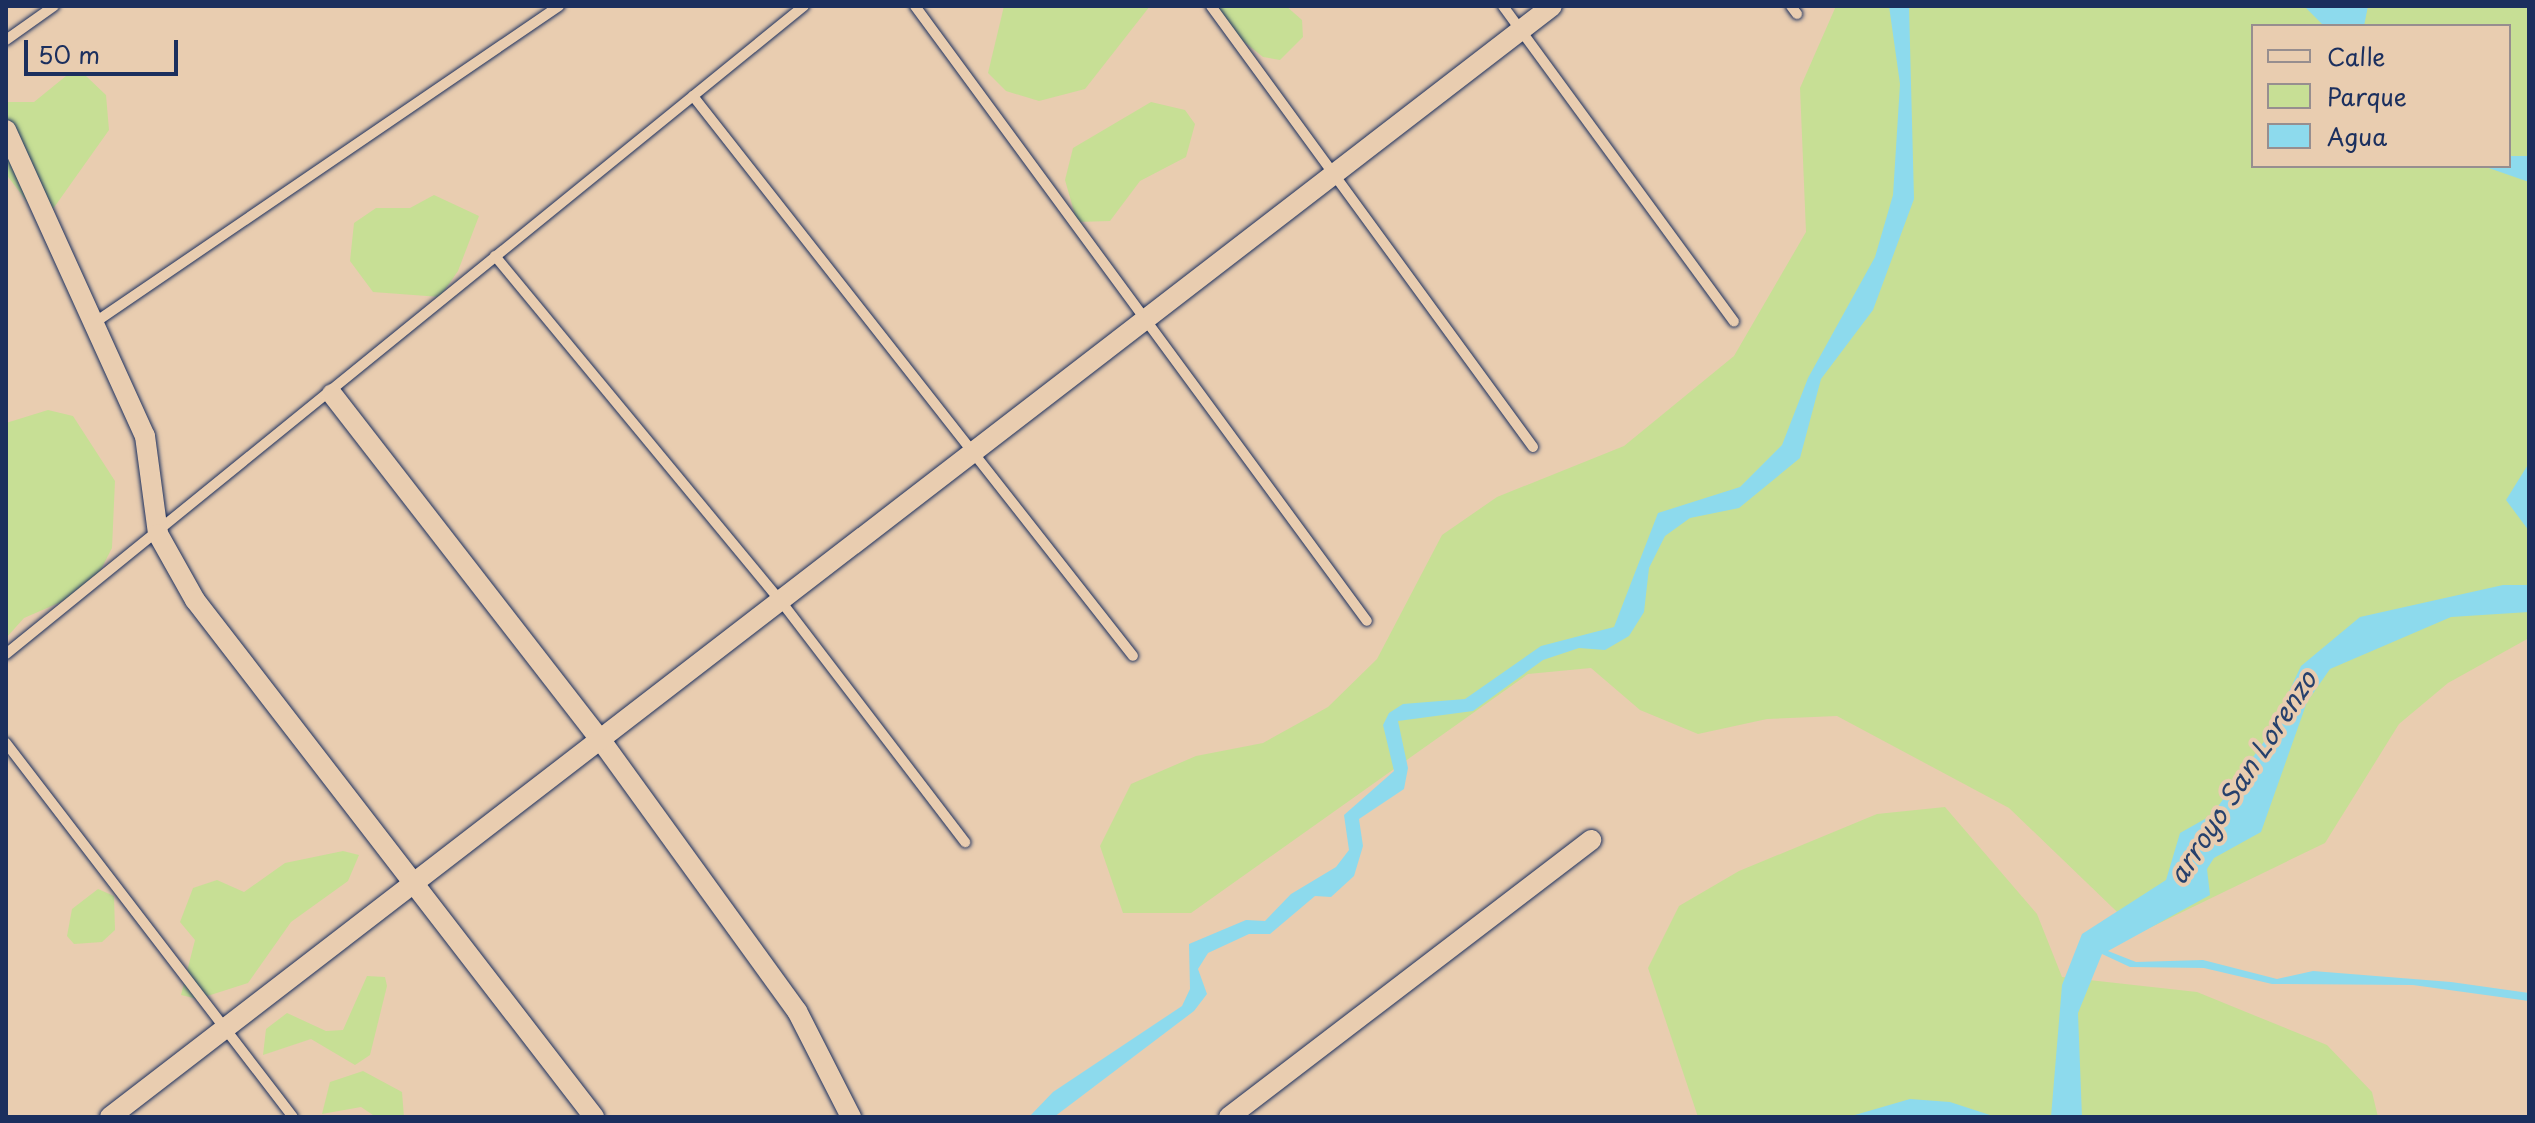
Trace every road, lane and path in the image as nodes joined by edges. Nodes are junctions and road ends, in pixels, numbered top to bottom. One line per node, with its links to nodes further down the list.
1 (54, 6): 9 (lane)
2 (559, 6): 16 (lane)
3 (804, 6): 10 (lane)
4 (915, 6): 14 (lane)
5 (1211, 6): 12 (lane)
6 (1503, 6): 8 (lane)
7 (1552, 6): 8 (street)
8 (1521, 30): 12 (street); 15 (lane)
9 (6, 40)
10 (693, 96): 13 (lane); 19 (lane)
11 (6, 130): 16 (street)
12 (1336, 172): 14 (street); 18 (lane)
13 (495, 256): 17 (lane); 21 (lane)
14 (1149, 317): 19 (street); 22 (lane)
15 (1734, 322)
16 (94, 323): 20 (street)
17 (332, 394): 20 (lane); 25 (street)
18 (1533, 447)
19 (969, 455): 21 (street); 24 (lane)
20 (158, 534): 23 (lane); 29 (street)
21 (780, 600): 25 (street); 28 (lane)
22 (1367, 621)
23 (6, 654)
24 (1133, 656)
25 (600, 739): 29 (street); 34 (street)
26 (6, 743): 30 (lane)
27 (1591, 840): 35 (street)
28 (965, 842)
29 (415, 882): 30 (street); 33 (street)
30 (224, 1029): 31 (street); 32 (lane)
31 (110, 1117)
32 (293, 1117)
33 (594, 1117)
34 (851, 1117)
35 (1229, 1117)

